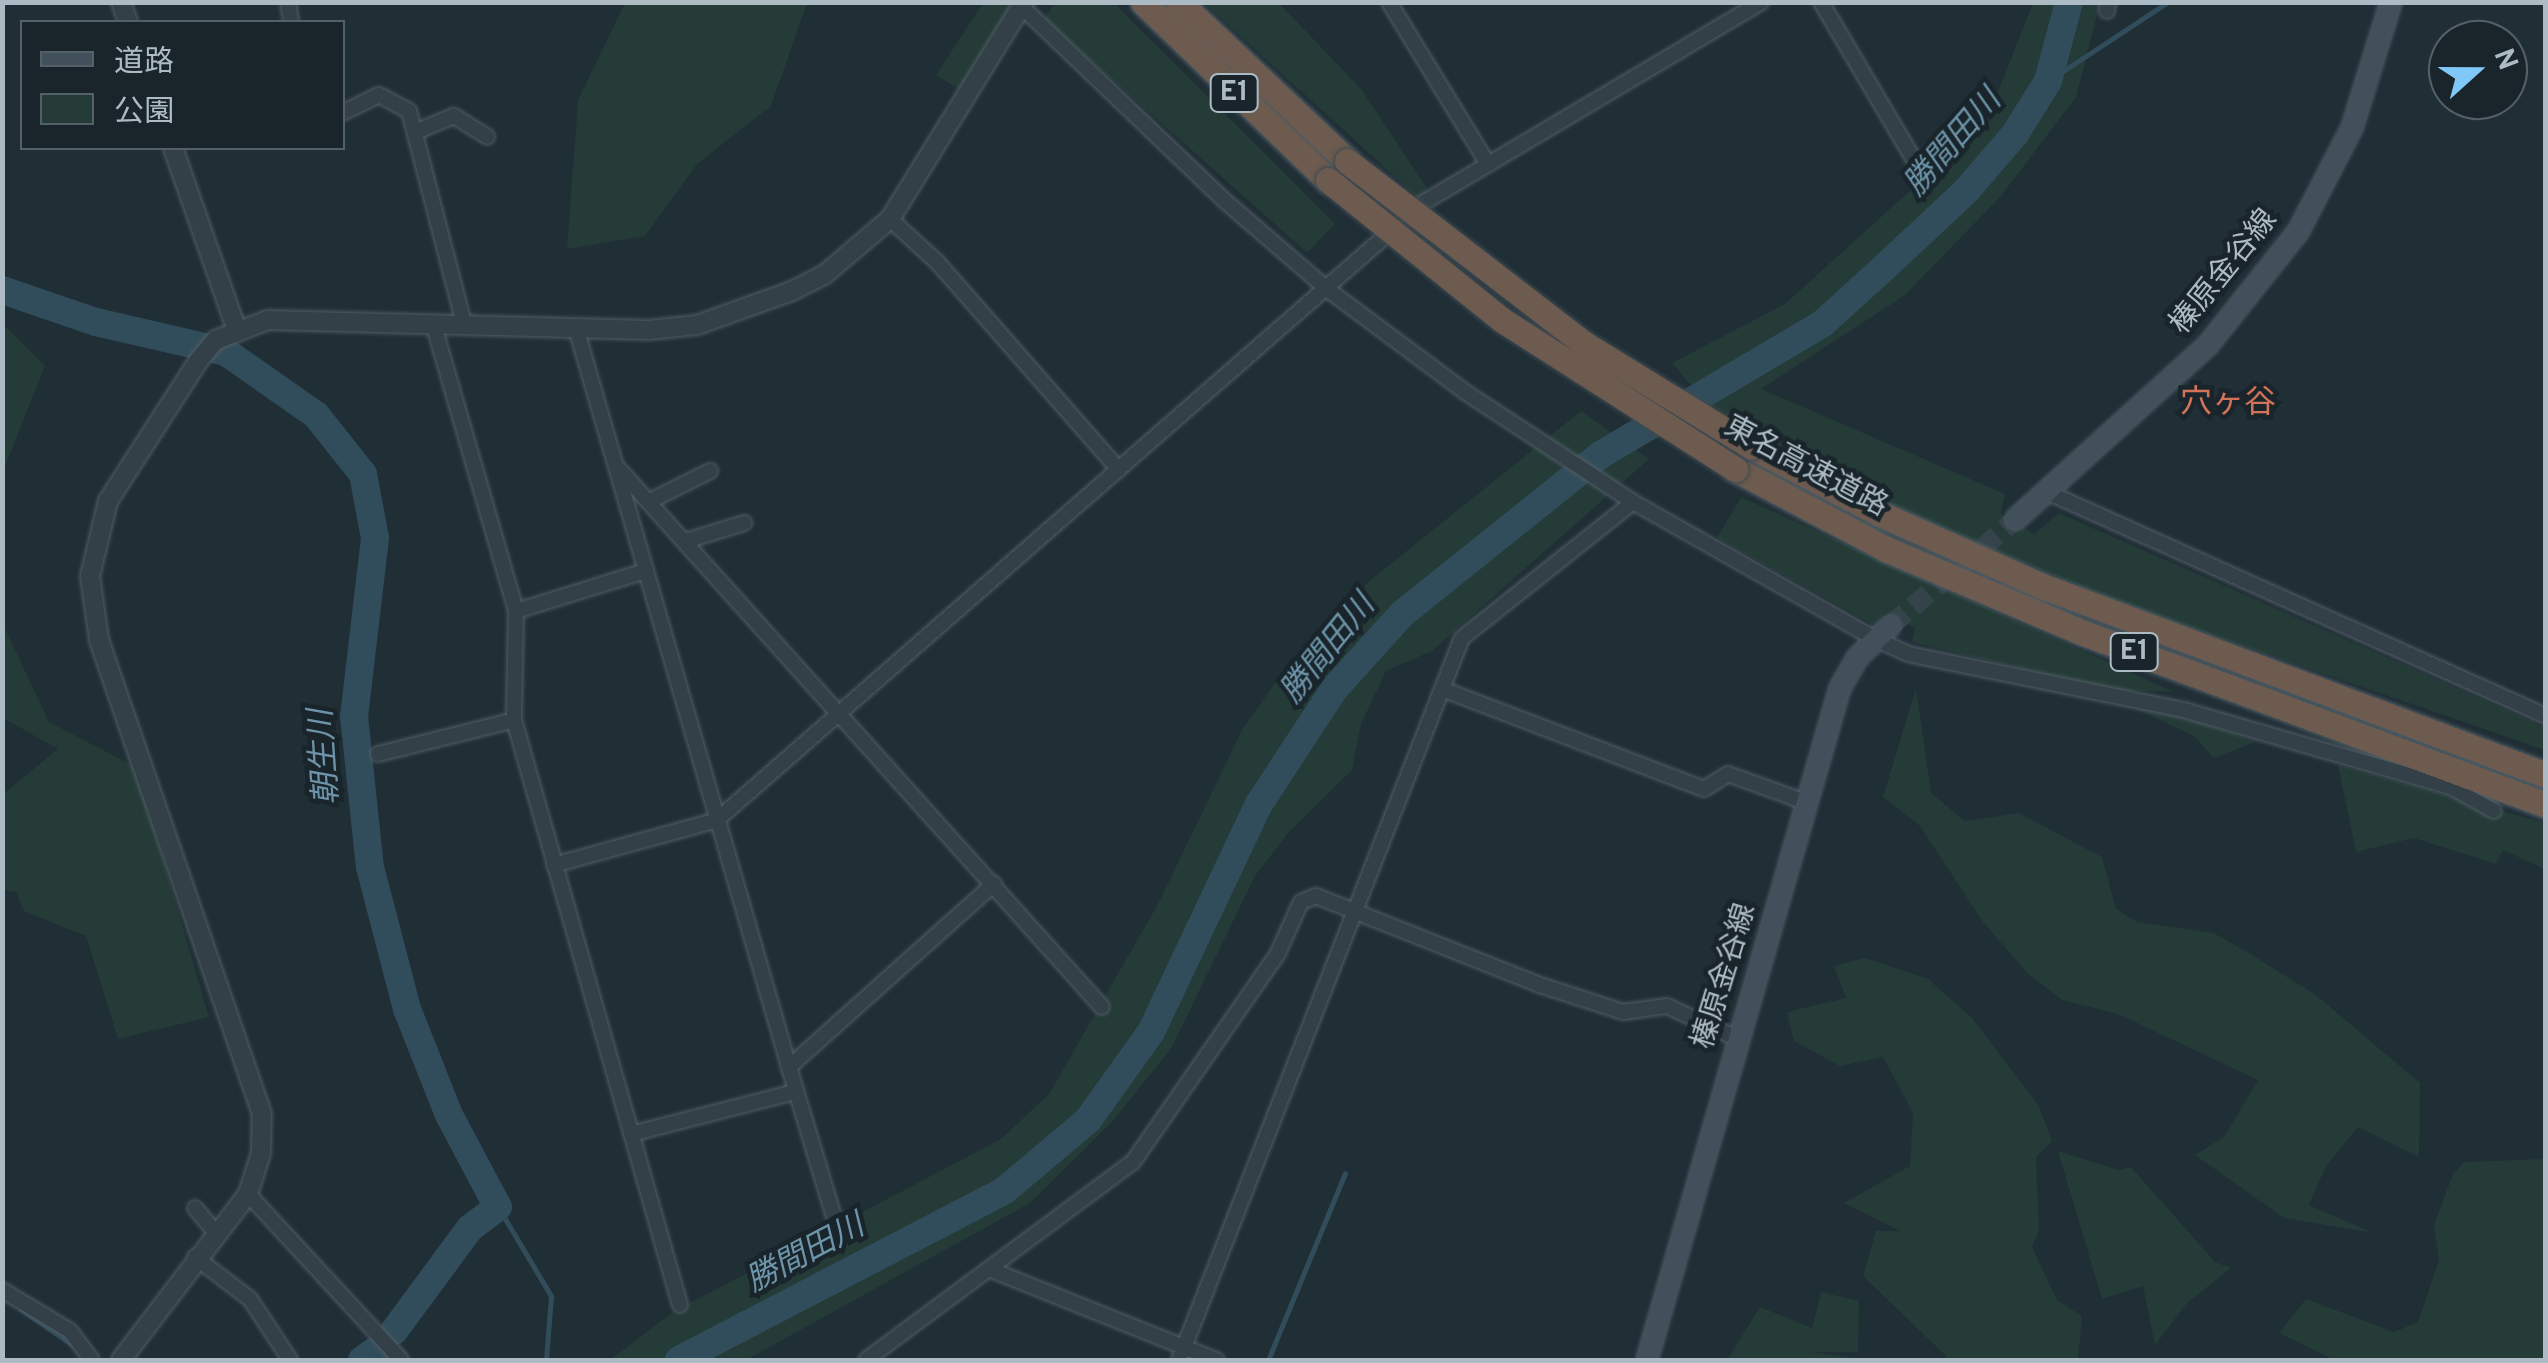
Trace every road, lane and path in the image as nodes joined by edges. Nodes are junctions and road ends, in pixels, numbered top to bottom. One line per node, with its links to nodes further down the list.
1 (1144, 2): 39 (highway, 東名高速道路 / E1, bridge)
2 (1179, 2): 37 (highway, 東名高速道路 / E1, bridge)
3 (1389, 2): 13 (street)
4 (1761, 2): 13 (street)
5 (1820, 2): 12 (street)
6 (2391, 2): 23 (main road, 榛原金谷線)
7 (1023, 4): 14 (street); 15 (street)
8 (345, 112): 9 (street)
9 (418, 130): 10 (street); 17 (street)
10 (488, 137)
11 (173, 150): 18 (street)
12 (1916, 163)
13 (1488, 164): 15 (street)
14 (890, 219): 19 (street); 21 (street)
15 (1327, 289): 21 (street); 25 (street)
16 (433, 323): 17 (street); 18 (street); 30 (street)
17 (464, 323): 19 (street)
18 (236, 328): 50 (street)
19 (576, 328): 20 (street)
20 (618, 468): 24 (street); 29 (street)
21 (1119, 470): 33 (street)
22 (710, 472): 24 (street)
23 (2047, 492): 26 (main road, 榛原金谷線); 34 (street)
24 (652, 500): 28 (street)
25 (1633, 502): 31 (street); 32 (street)
26 (2016, 519)
27 (744, 523): 28 (street)
28 (689, 540): 33 (street)
29 (646, 571): 30 (street); 41 (street)
30 (516, 611): 35 (street)
31 (1882, 633): 38 (main road, 榛原金谷線); 40 (street)
32 (1442, 690): 38 (street); 44 (street)
33 (843, 716): 41 (street); 43 (street)
34 (2546, 716)
35 (514, 720): 36 (street); 42 (street)
36 (378, 754)
37 (2546, 775)
38 (1808, 803): 46 (main road, 榛原金谷線)
39 (2546, 804)
40 (2494, 811)
41 (717, 820): 42 (street); 47 (street)
42 (554, 865): 49 (street)
43 (994, 884): 45 (street); 47 (street)
44 (1355, 911): 46 (street); 55 (street); 58 (street)
45 (1102, 1007)
46 (1738, 1040): 65 (main road, 榛原金谷線)
47 (789, 1067): 48 (street)
48 (795, 1092): 49 (street); 52 (street)
49 (631, 1134): 57 (street)
50 (248, 1194): 53 (street); 62 (street)
51 (195, 1208): 53 (street)
52 (834, 1217)
53 (216, 1232): 54 (street)
54 (196, 1257): 60 (street); 61 (street)
55 (994, 1270): 58 (street); 63 (street)
56 (2, 1290): 59 (street)
57 (680, 1304)
58 (1181, 1354): 64 (street)
59 (92, 1360)
60 (121, 1360)
61 (290, 1360)
62 (401, 1360)
63 (866, 1360)
64 (1217, 1360)
65 (1647, 1360)

